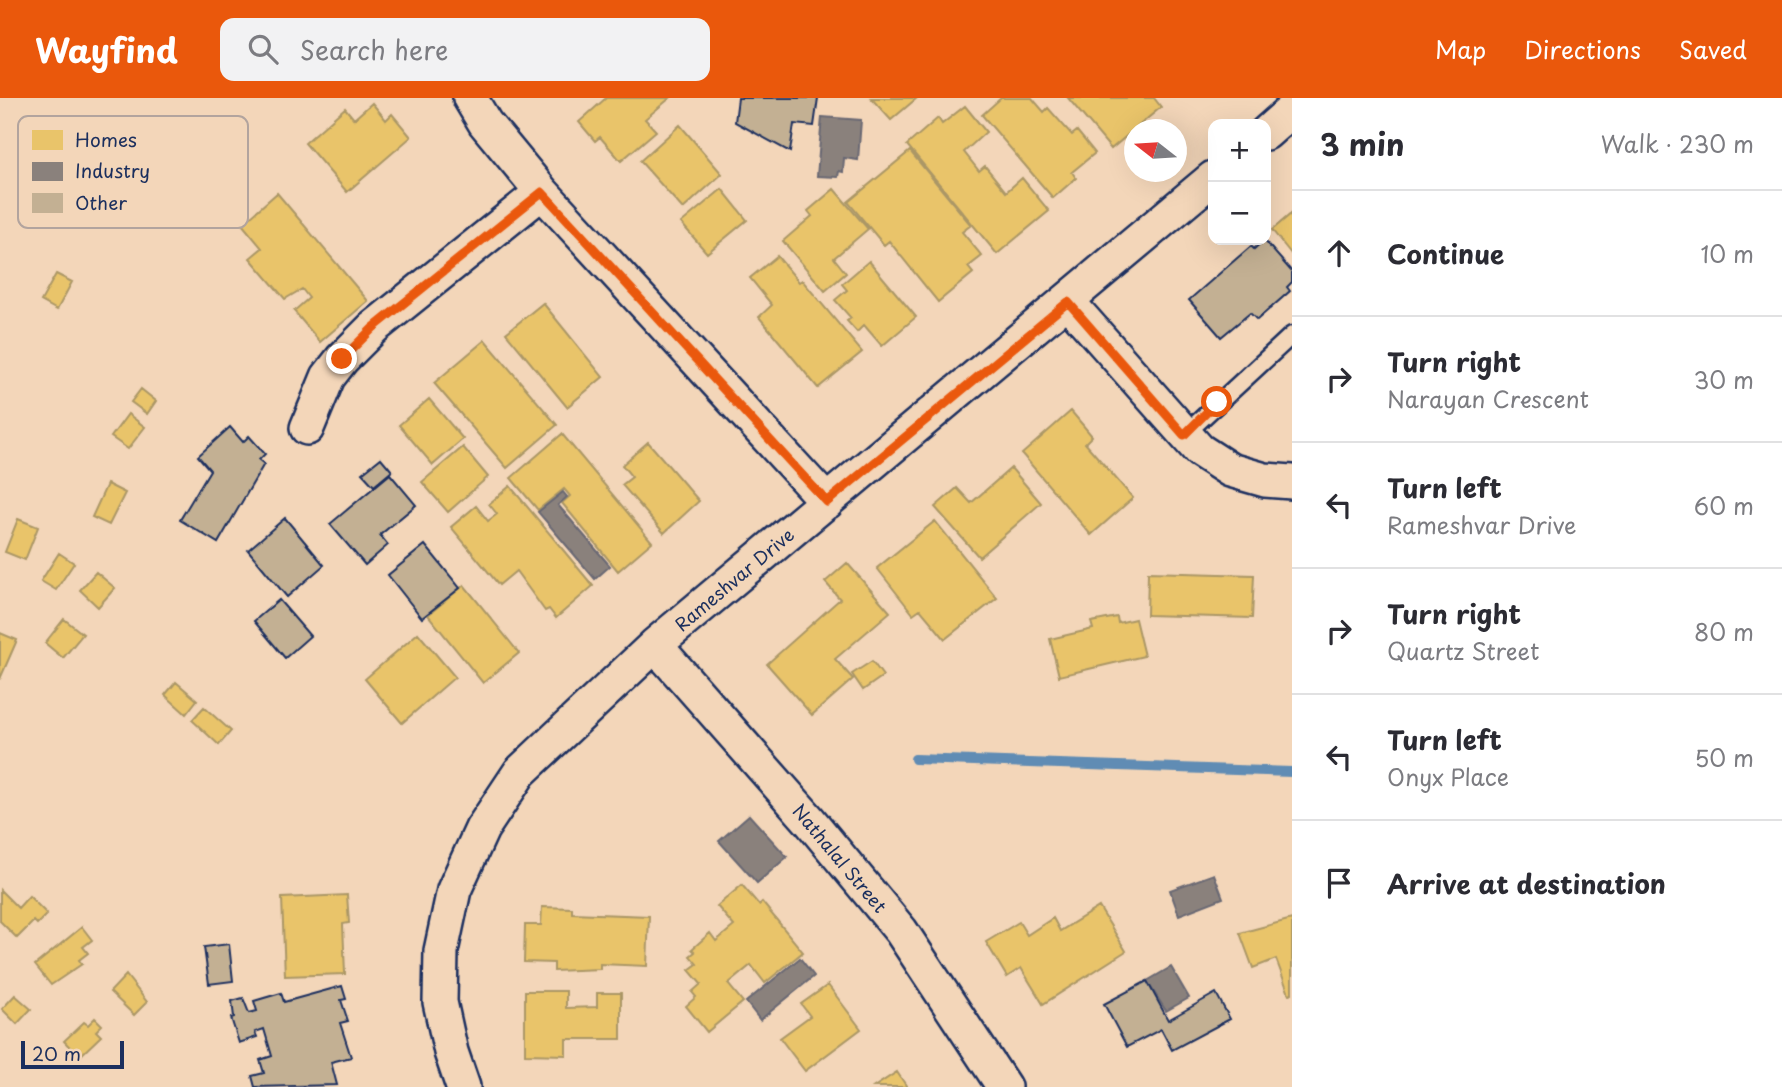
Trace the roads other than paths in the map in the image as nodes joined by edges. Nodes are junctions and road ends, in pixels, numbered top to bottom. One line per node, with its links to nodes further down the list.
1 (470, 98): 5 (street)
2 (1292, 110): 3 (street)
3 (1271, 129)
4 (1208, 181): 6 (street, Rameshvar Drive)
5 (542, 192): 8 (street); 11 (street)
6 (1068, 302): 9 (street); 11 (street, Rameshvar Drive)
7 (1292, 335): 9 (lane)
8 (307, 428)
9 (1184, 435): 10 (street)
10 (1292, 482)
11 (827, 502): 12 (street, Rameshvar Drive)
12 (655, 645): 13 (street, Rameshvar Drive); 14 (street, Nathalal Street)
13 (463, 1087)
14 (1004, 1087)

